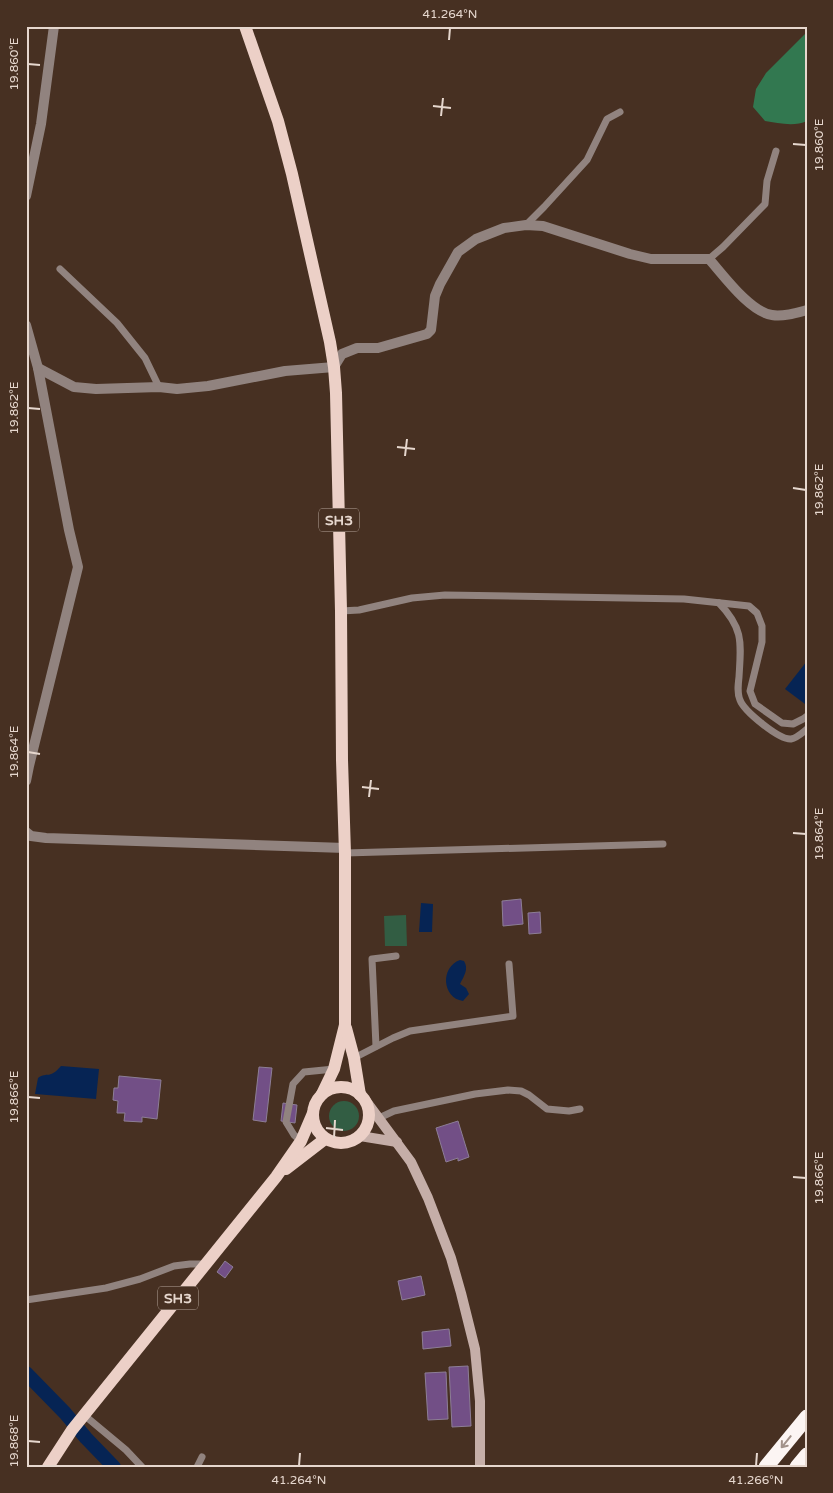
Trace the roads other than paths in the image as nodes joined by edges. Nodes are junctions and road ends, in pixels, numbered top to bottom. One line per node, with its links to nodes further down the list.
1 (54, 26): 5 (street)
2 (245, 26): 11 (main road, SH3)
3 (620, 112): 6 (lane)
4 (776, 152): 7 (lane)
5 (26, 196)
6 (526, 225): 7 (street); 11 (street)
7 (709, 260): 9 (street)
8 (60, 269): 13 (lane)
9 (807, 310)
10 (26, 325): 12 (street)
11 (334, 367): 13 (street); 15 (main road, SH3)
12 (38, 368): 13 (street); 18 (street)
13 (158, 387)
14 (719, 603): 15 (lane); 16 (lane); 17 (lane)
15 (342, 611): 21 (main road, SH3)
16 (807, 716)
17 (807, 729)
18 (26, 781)
19 (26, 832): 21 (street)
20 (663, 844): 21 (lane)
21 (345, 851): 24 (main road, SH3)
22 (396, 956): 25 (lane)
23 (510, 964): 25 (lane)
24 (345, 1026): 26 (main road, SH3); 27 (main road, SH3)
25 (376, 1046): 26 (lane)
26 (354, 1058): 29 (main road, SH3)
27 (334, 1069): 28 (main road, SH3); 35 (lane)
28 (322, 1094): 29 (main road); 31 (main road, SH3)
29 (363, 1098): 32 (main road); 33 (main road, SH3)
30 (580, 1109): 32 (lane)
31 (313, 1113): 34 (main road); 35 (main road, SH3)
32 (378, 1118): 36 (main road)
33 (360, 1136): 34 (main road); 36 (main road)
34 (325, 1139): 37 (main road, SH3)
35 (301, 1141): 37 (main road, SH3)
36 (397, 1142): 47 (main road)
37 (276, 1177): 38 (main road, SH3)
38 (206, 1264): 39 (lane); 41 (main road, SH3)
39 (26, 1300)
40 (807, 1417): 48 (highway, one-way to 48)
41 (82, 1418): 44 (main road, SH3); 45 (lane)
42 (807, 1455): 49 (highway)
43 (202, 1457): 46 (lane)
44 (50, 1466)
45 (142, 1467)
46 (197, 1467)
47 (480, 1467)
48 (766, 1467)
49 (797, 1467)

